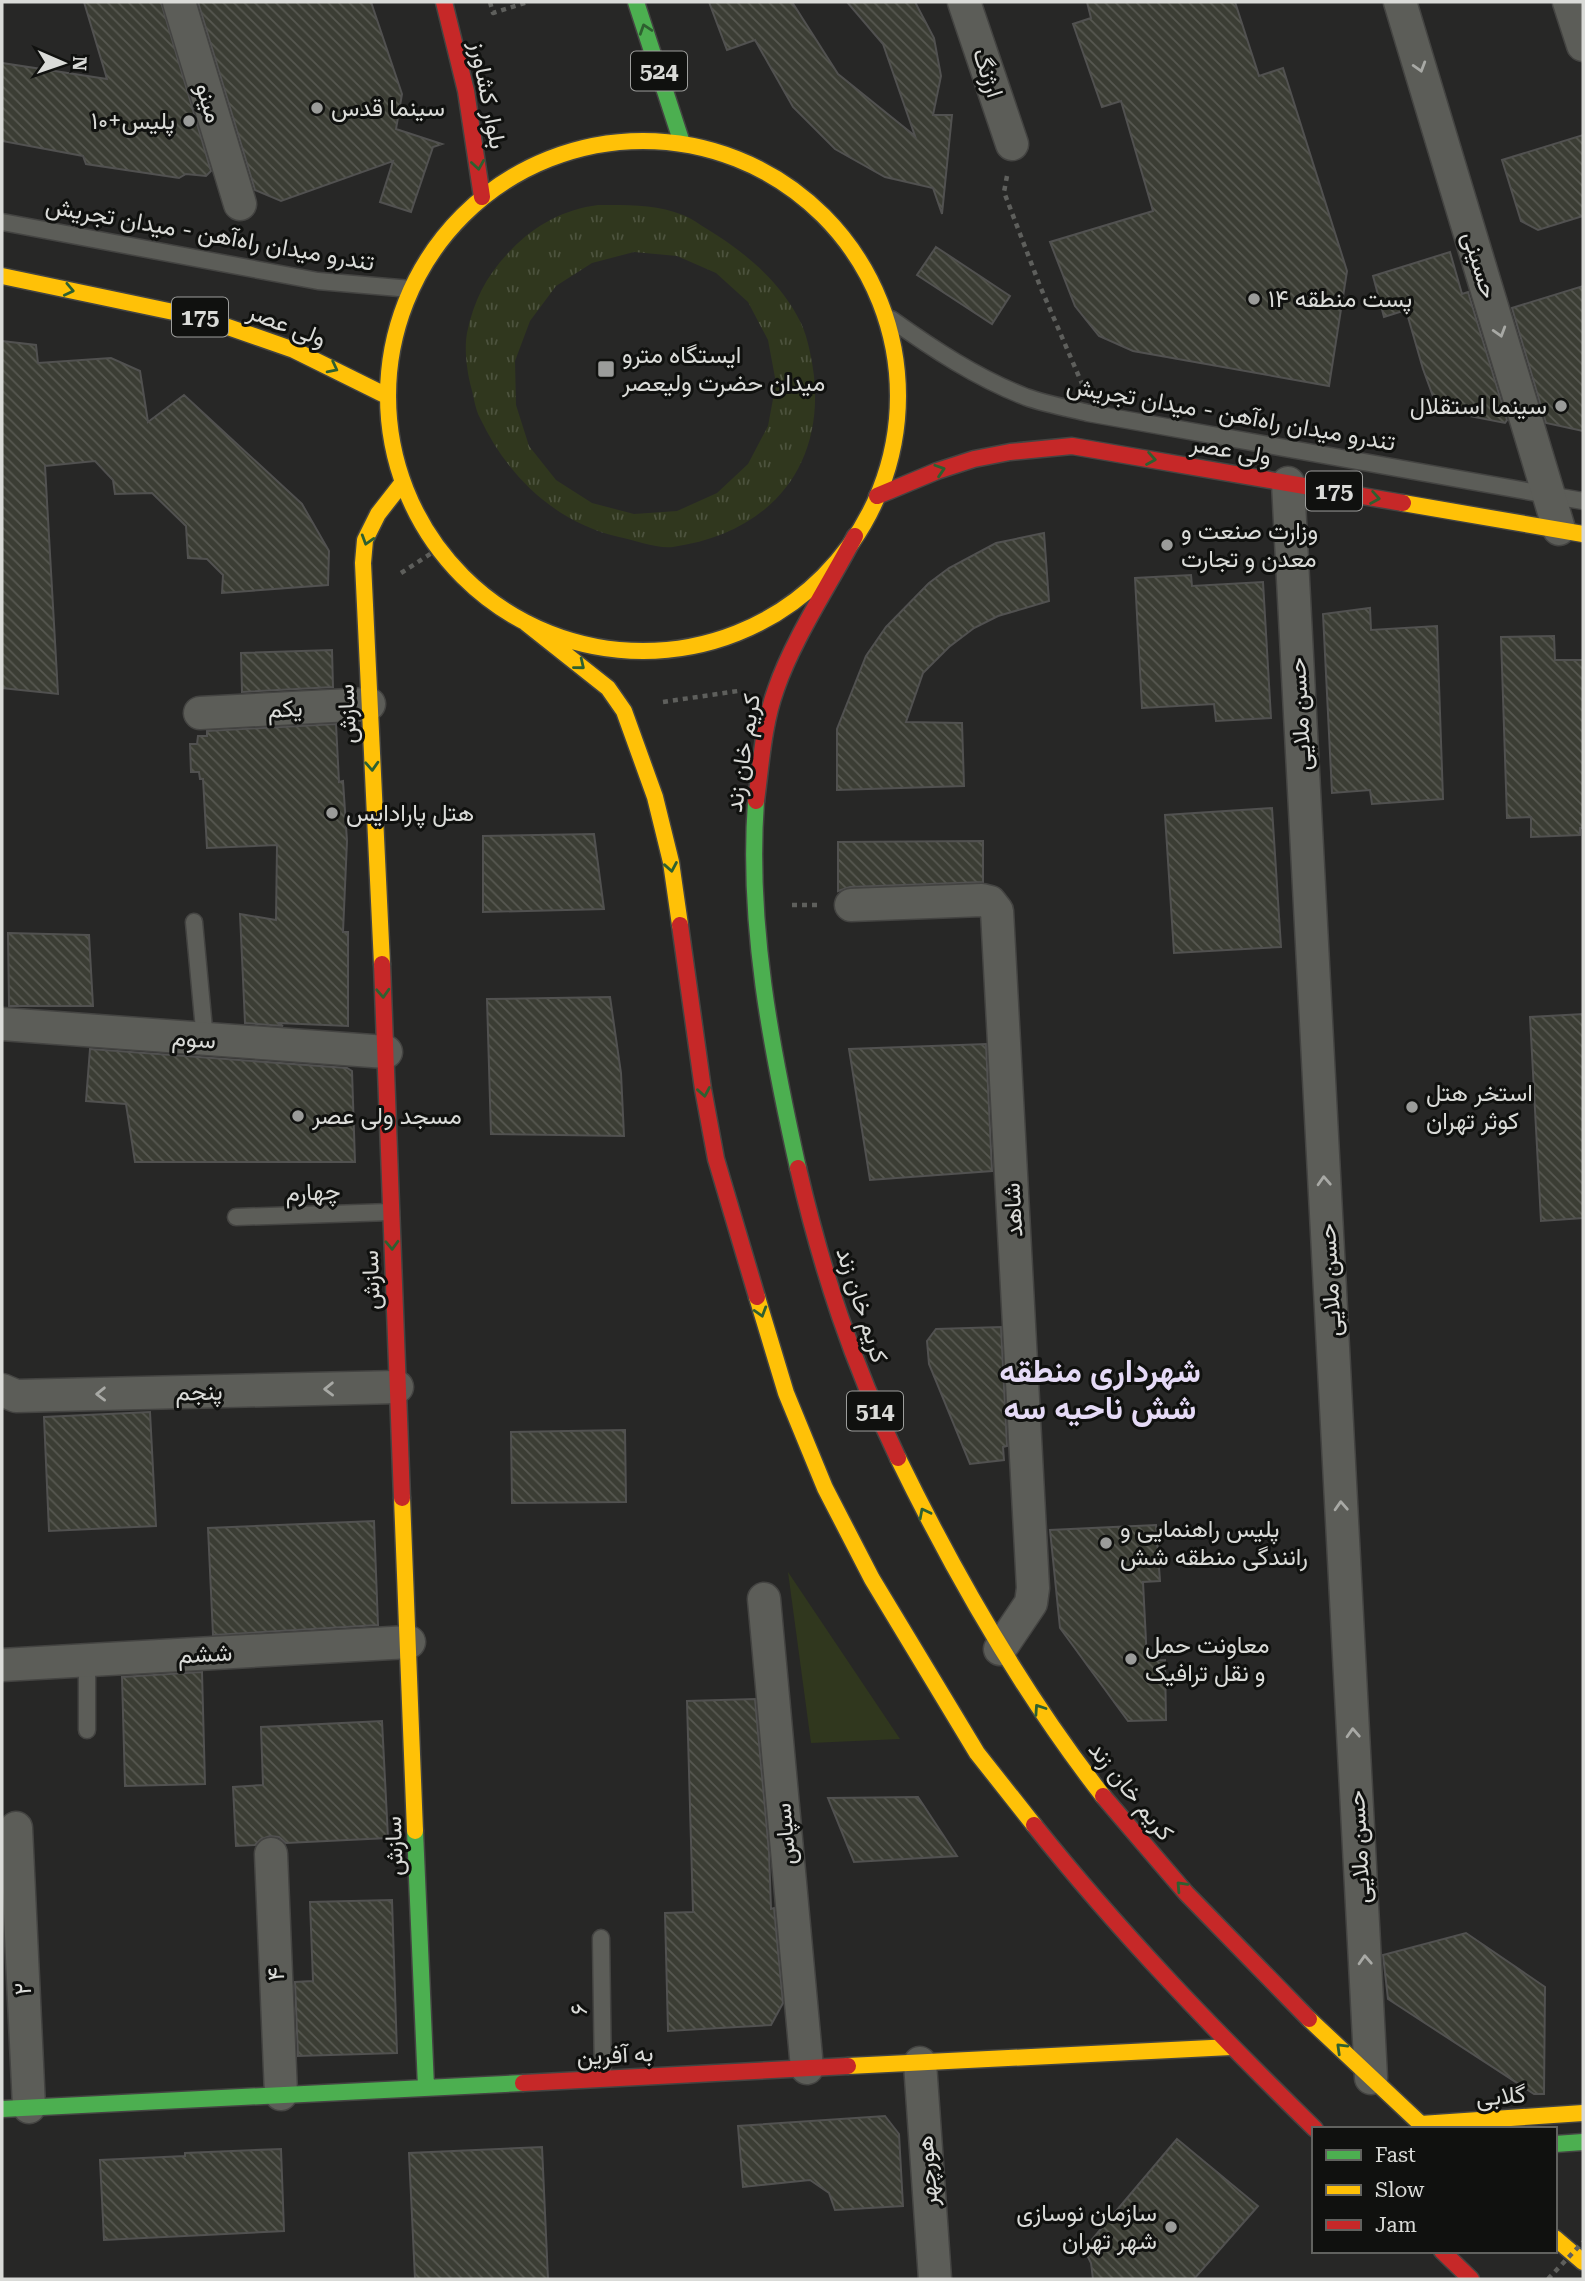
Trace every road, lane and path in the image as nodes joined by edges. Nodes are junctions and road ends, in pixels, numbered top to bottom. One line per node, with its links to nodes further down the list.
1 (179, 2): 13 (street, مینو)
2 (444, 2): 12 (main road, بلوار کشاورز, one-way to 12)
3 (489, 2): 4 (path)
4 (528, 2)
5 (636, 2): 10 (main road, 524, one-way to 5)
6 (964, 2): 11 (street, ارژنگ)
7 (1400, 2): 22 (street, حسینی, one-way to 22)
8 (1569, 2): 9 (street)
9 (1583, 45)
10 (681, 140): 12 (main road); 17 (main road)
11 (1012, 144): 18 (path)
12 (482, 197): 16 (main road)
13 (240, 204)
14 (2, 222): 16 (lane, تندرو میدان راه‌آهن - میدان تجریش)
15 (2, 276): 19 (main road, ولی عصر / 175, one-way to 19)
16 (411, 289): 19 (main road)
17 (891, 318): 22 (lane, تندرو میدان راه‌آهن - میدان تجریش); 23 (main road)
18 (1086, 393)
19 (387, 396): 20 (main road)
20 (403, 482): 27 (main road); 32 (main road, سازش, one-way to 32)
21 (1288, 483): 23 (main road, ولی عصر / 175, one-way to 21); 25 (main road, ولی عصر / 175, one-way to 25); 57 (street, حسن ملایی, one-way to 21)
22 (1549, 494): 24 (lane, تندرو میدان راه‌آهن - میدان تجریش); 25 (street, حسینی)
23 (877, 496): 26 (main road)
24 (1583, 501)
25 (1571, 531)
26 (855, 536): 29 (main road); 34 (main road, کریم خان زند / 514)
27 (438, 549): 28 (path); 29 (main road)
28 (390, 579)
29 (526, 623): 53 (main road, one-way to 53)
30 (750, 689): 31 (path)
31 (663, 702)
32 (369, 704): 33 (street, یکم); 39 (main road, سازش, one-way to 39)
33 (200, 713)
34 (753, 905): 35 (path); 46 (main road, کریم خان زند / 514, one-way to 34)
35 (851, 905): 46 (street, شاهد)
36 (194, 922): 38 (lane)
37 (2, 1024): 38 (street, سوم)
38 (205, 1040): 39 (street, سوم)
39 (386, 1052): 40 (main road, سازش)
40 (391, 1212): 41 (lane, چهارم); 42 (main road, سازش, one-way to 42)
41 (236, 1217)
42 (397, 1387): 43 (street, پنجم, one-way to 43); 45 (main road, سازش)
43 (2, 1390)
44 (764, 1599): 55 (street, سپاس)
45 (409, 1642): 47 (street, ششم); 58 (main road, سازش)
46 (1000, 1649): 57 (main road, کریم خان زند / 514, one-way to 46)
47 (87, 1660): 48 (street, ششم); 49 (lane)
48 (2, 1665)
49 (87, 1730)
50 (16, 1828): 60 (street, ۲)
51 (271, 1854): 59 (street, ۴)
52 (601, 1938): 56 (lane, ۶)
53 (1231, 2047): 54 (main road, به آفرین); 63 (main road)
54 (920, 2063): 55 (main road, به آفرین); 70 (street, هورچهر)
55 (807, 2068): 56 (main road, به آفرین)
56 (603, 2078): 58 (main road, به آفرین)
57 (1371, 2078): 62 (main road, کریم خان زند / 514)
58 (426, 2087): 59 (main road, به آفرین)
59 (281, 2094): 60 (main road, به آفرین)
60 (15, 2108)
61 (1583, 2113): 62 (main road, گلابی)
62 (1423, 2126)
63 (1313, 2127)
64 (1583, 2142): 65 (main road)
65 (1557, 2144)
66 (1557, 2240): 69 (main road)
67 (1583, 2242): 72 (path, bridge)
68 (1444, 2253): 71 (main road)
69 (1583, 2262)
70 (935, 2279)
71 (1471, 2279)
72 (1548, 2279)

